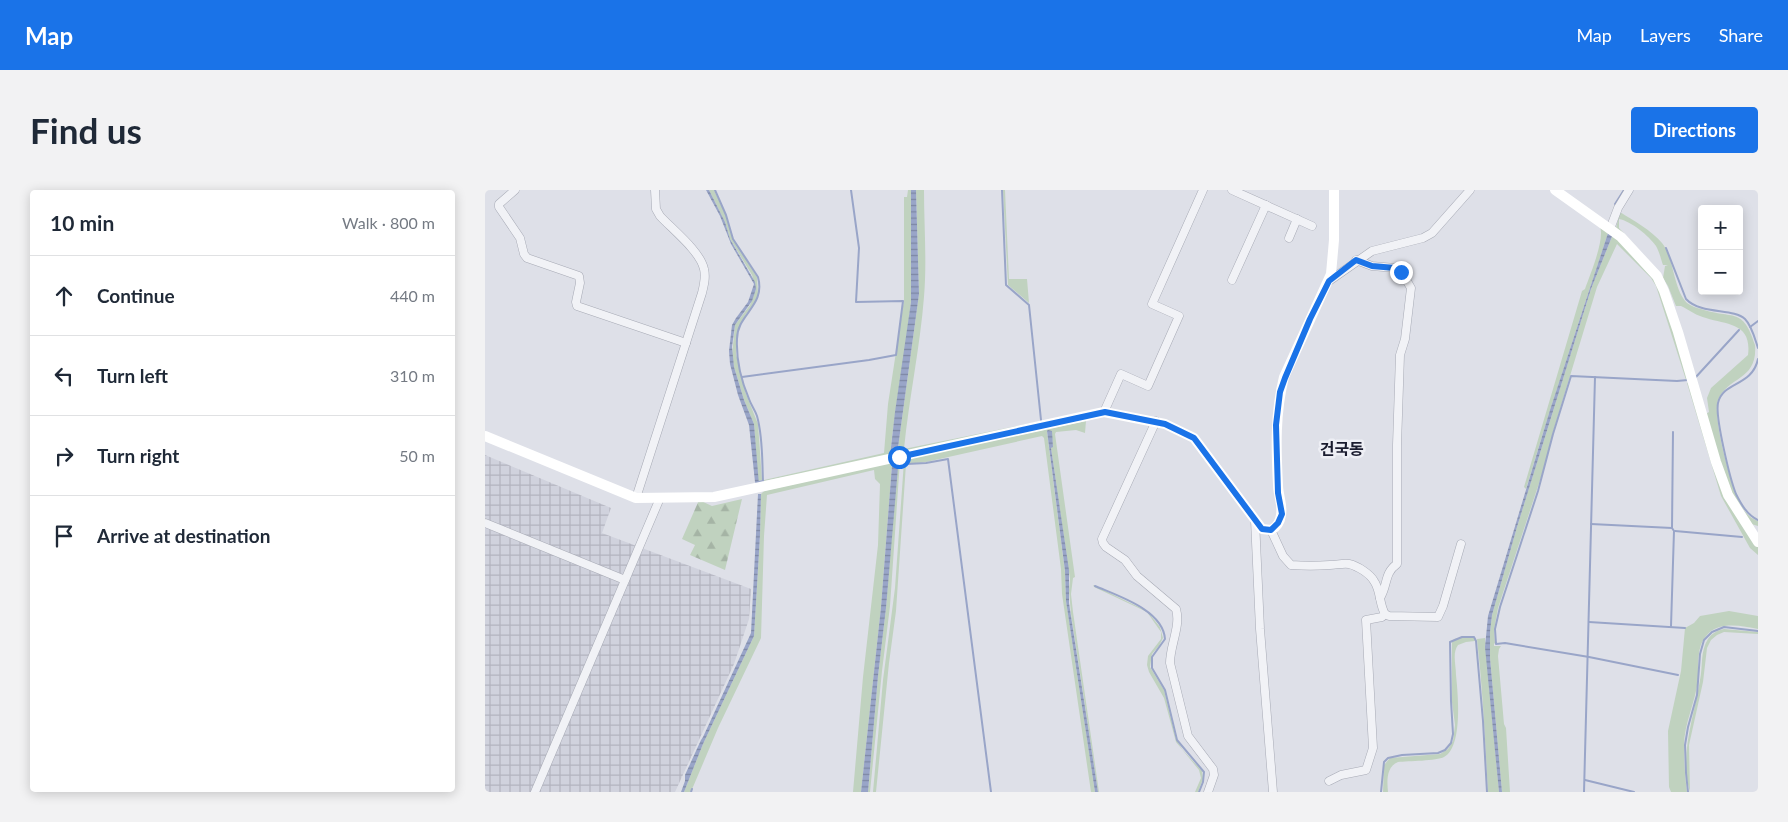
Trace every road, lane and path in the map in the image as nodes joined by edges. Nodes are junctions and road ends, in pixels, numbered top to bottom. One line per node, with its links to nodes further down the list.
1 (515, 190): 17 (street)
2 (655, 190): 17 (street)
3 (1203, 190): 18 (street)
4 (1232, 190): 9 (street)
5 (1334, 190): 16 (street)
6 (1470, 190): 14 (street)
7 (1555, 190): 12 (street)
8 (1629, 190): 12 (street)
9 (1266, 205): 10 (street); 15 (street)
10 (1297, 219): 11 (street); 13 (street)
11 (1312, 226)
12 (1610, 229): 26 (street)
13 (1289, 238)
14 (1356, 260): 16 (street); 29 (street)
15 (1232, 280)
16 (1329, 281): 25 (street)
17 (686, 343): 21 (street)
18 (1105, 412): 19 (street); 22 (street)
19 (1156, 422): 23 (street); 33 (street)
20 (485, 436): 21 (street)
21 (636, 498): 22 (street)
22 (660, 498): 28 (street)
23 (1255, 520): 25 (street); 34 (street)
24 (485, 523): 28 (street)
25 (1271, 530): 29 (street)
26 (1758, 542)
27 (1461, 544): 30 (street)
28 (625, 580): 32 (street)
29 (1379, 598): 30 (street)
30 (1385, 614): 31 (street)
31 (1329, 781)
32 (535, 792)
33 (1208, 792)
34 (1273, 792)

